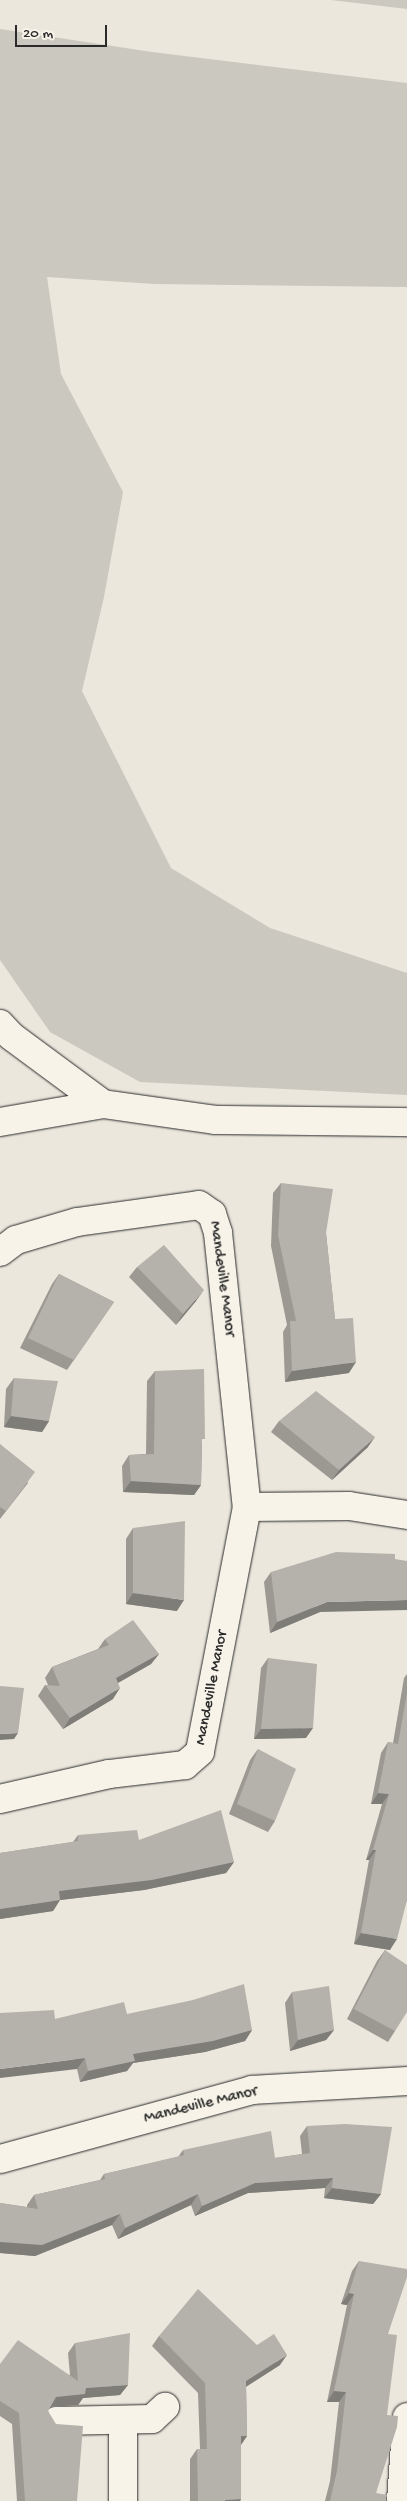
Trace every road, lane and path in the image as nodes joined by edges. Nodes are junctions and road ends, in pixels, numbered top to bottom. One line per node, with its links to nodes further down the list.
1 (0, 1024): 2 (street)
2 (103, 1104): 3 (street); 4 (street)
3 (0, 1122)
4 (407, 1122)
5 (0, 1252): 6 (street, Mandeville Manor)
6 (247, 1507): 7 (street); 8 (street, Mandeville Manor)
7 (407, 1515)
8 (0, 1799)
9 (407, 2081): 10 (street, Mandeville Manor)
10 (0, 2160)
11 (165, 2407): 14 (street)
12 (407, 2417): 16 (street)
13 (56, 2420): 14 (street)
14 (123, 2421): 15 (street)
15 (123, 2501)
16 (401, 2501)

